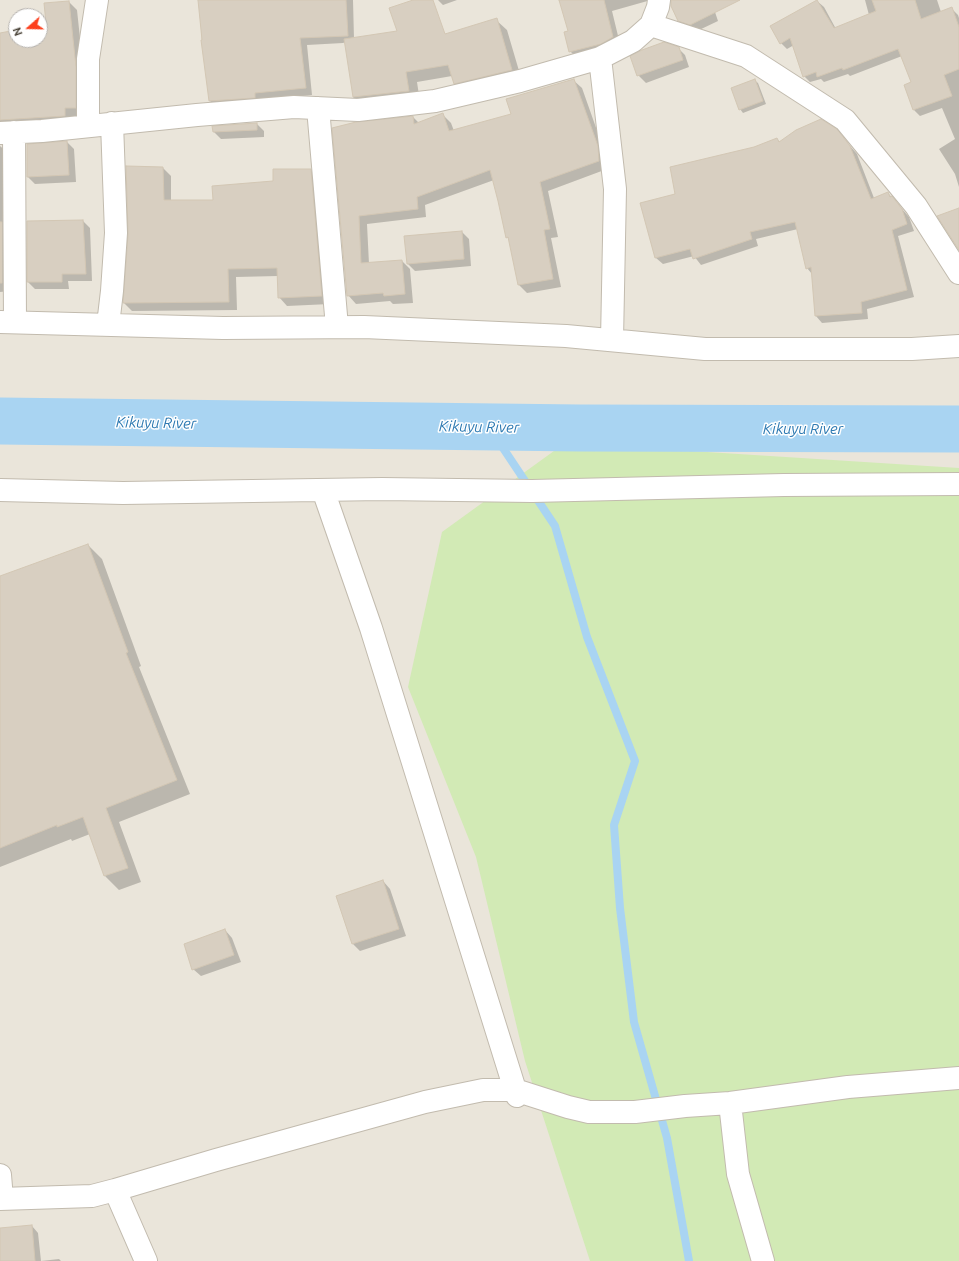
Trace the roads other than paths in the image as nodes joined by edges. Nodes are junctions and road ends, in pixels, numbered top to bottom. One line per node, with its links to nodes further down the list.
1 (97, 0): 7 (street)
2 (659, 0): 3 (street)
3 (650, 25): 4 (street); 9 (street)
4 (600, 58): 5 (street); 13 (street)
5 (318, 108): 6 (street); 12 (street)
6 (112, 123): 7 (street); 11 (street)
7 (88, 126): 8 (street)
8 (7, 133): 10 (street)
9 (959, 273)
10 (8, 322): 11 (street)
11 (108, 325): 12 (street)
12 (337, 328): 13 (street)
13 (612, 340): 14 (street)
14 (959, 346)
15 (959, 484): 17 (street)
16 (0, 490): 17 (street)
17 (323, 490): 19 (street)
18 (959, 1078): 20 (street)
19 (516, 1093): 20 (street); 22 (street)
20 (730, 1103): 25 (street)
21 (0, 1175): 23 (street)
22 (115, 1190): 23 (street); 24 (street)
23 (1, 1199)
24 (146, 1261)
25 (763, 1261)

